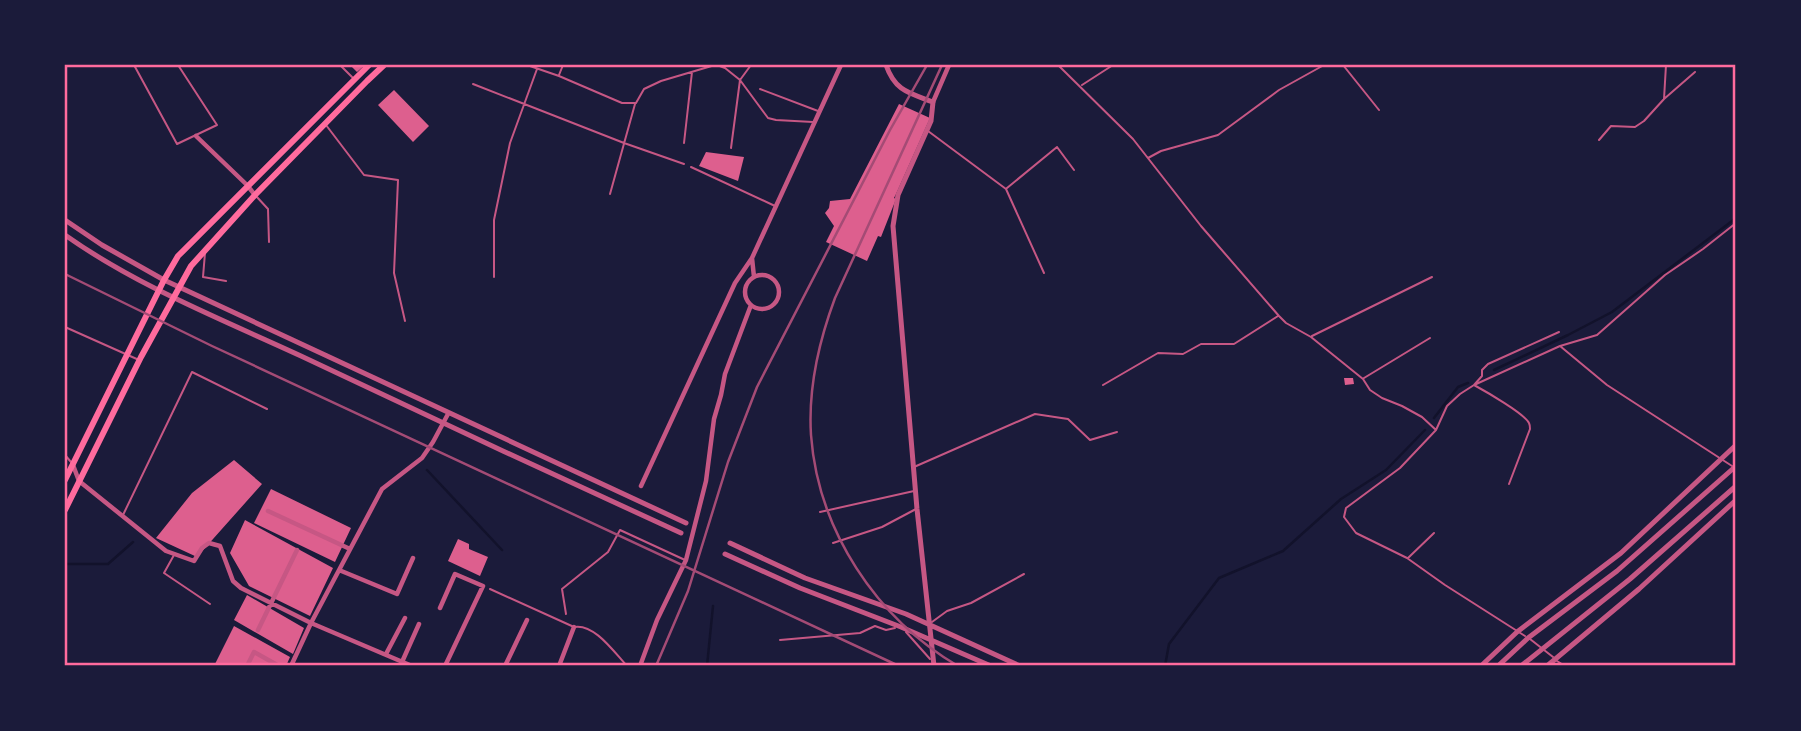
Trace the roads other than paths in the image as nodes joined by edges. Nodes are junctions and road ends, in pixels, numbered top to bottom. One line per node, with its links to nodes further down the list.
1 (134, 65): 36 (lane)
2 (178, 65): 36 (lane)
3 (340, 65): 22 (lane)
4 (369, 65): 22 (main road)
5 (384, 65): 34 (main road)
6 (527, 65): 18 (lane)
7 (563, 65): 21 (lane)
8 (716, 65): 19 (lane); 23 (lane)
9 (751, 65): 23 (lane)
10 (841, 65): 32 (street)
11 (886, 65): 28 (street)
12 (949, 65): 28 (street)
13 (1059, 65): 25 (lane)
14 (1113, 65): 25 (lane)
15 (1324, 65): 41 (lane)
16 (1343, 65): 31 (lane)
17 (1666, 65): 27 (lane)
18 (537, 69): 21 (lane); 30 (lane)
19 (692, 71): 29 (lane); 39 (lane)
20 (1695, 72): 27 (lane)
21 (559, 76): 29 (lane)
22 (354, 79): 45 (main road)
23 (740, 80): 33 (lane); 40 (lane)
24 (473, 84): 30 (lane)
25 (1081, 86): 41 (lane)
26 (760, 89): 32 (lane)
27 (1664, 99): 37 (lane)
28 (933, 102): 35 (street)
29 (636, 103): 38 (lane)
30 (524, 104): 38 (lane); 58 (lane)
31 (1379, 110)
32 (820, 111): 33 (street)
33 (814, 122): 49 (street)
34 (325, 123): 48 (main road); 67 (lane)
35 (927, 131): 46 (lane); 87 (street)
36 (196, 136): 45 (street)
37 (1599, 140)
38 (624, 143): 42 (lane); 47 (lane)
39 (684, 143)
40 (731, 148)
41 (1147, 159): 66 (lane)
42 (684, 164)
43 (691, 167): 49 (lane)
44 (1074, 170): 46 (lane)
45 (247, 186): 48 (street); 60 (main road)
46 (1006, 189): 56 (lane)
47 (610, 194)
48 (255, 195): 53 (lane); 54 (main road)
49 (776, 206): 55 (street)
50 (65, 220): 60 (street)
51 (1736, 223): 72 (lane)
52 (65, 235): 63 (street)
53 (269, 242)
54 (206, 248): 61 (lane); 62 (main road)
55 (752, 258): 59 (street); 92 (street)
56 (1044, 273)
57 (1432, 276): 70 (lane)
58 (494, 277)
59 (754, 278): 65 (street); 65 (street)
60 (164, 280): 62 (street); 63 (main road)
61 (226, 281)
62 (179, 287): 64 (main road); 79 (street)
63 (159, 290): 64 (street); 73 (main road)
64 (173, 297): 74 (main road); 80 (street)
65 (751, 306): 112 (street)
66 (1279, 316): 70 (lane); 76 (lane)
67 (405, 321)
68 (65, 327): 73 (lane)
69 (1559, 332): 77 (lane)
70 (1311, 337): 75 (lane)
71 (1430, 338): 75 (lane)
72 (1560, 346): 77 (lane); 85 (lane)
73 (128, 355): 74 (lane); 86 (main road)
74 (140, 360): 90 (main road)
75 (1363, 379): 81 (lane)
76 (1103, 385)
77 (1474, 385): 81 (lane); 91 (lane)
78 (267, 410): 100 (lane)
79 (447, 414): 80 (street); 101 (street)
80 (443, 423): 102 (street); 106 (street)
81 (1436, 430): 111 (lane)
82 (1117, 432): 87 (lane)
83 (1736, 446): 85 (street)
84 (65, 455): 86 (lane)
85 (1722, 459): 88 (lane); 128 (street)
86 (72, 464): 89 (main road); 90 (street)
87 (914, 467): 94 (street)
88 (1736, 467): 129 (street)
89 (65, 480)
90 (79, 481): 97 (main road); 100 (street)
91 (1509, 484)
92 (640, 486)
93 (1736, 486): 132 (street)
94 (915, 490): 96 (street); 99 (lane)
95 (1736, 500): 134 (street)
96 (917, 509): 105 (lane); 124 (street)
97 (65, 510)
98 (268, 511): 106 (street)
99 (820, 512)
100 (123, 516): 109 (street)
101 (686, 523)
102 (681, 533)
103 (1434, 533): 111 (lane)
104 (730, 543): 124 (street)
105 (833, 543)
106 (351, 548): 113 (street)
107 (296, 550): 116 (street)
108 (725, 554): 126 (street)
109 (175, 555): 116 (street); 117 (lane)
110 (413, 558): 113 (street)
111 (1407, 558): 128 (lane)
112 (686, 560): 119 (lane); 145 (street)
113 (339, 570): 122 (street)
114 (1024, 574): 124 (lane)
115 (490, 589): 125 (lane)
116 (273, 603): 122 (street); 127 (street)
117 (210, 604)
118 (440, 608): 141 (street)
119 (566, 614)
120 (405, 618): 133 (street)
121 (527, 620): 142 (street)
122 (311, 623): 133 (street); 139 (street)
123 (419, 624): 135 (street)
124 (929, 625): 131 (street); 147 (street)
125 (574, 627): 143 (street); 144 (lane)
126 (901, 627): 130 (lane); 131 (street); 136 (lane)
127 (258, 630)
128 (1517, 632): 129 (lane); 148 (street)
129 (1528, 638): 132 (lane); 149 (street)
130 (780, 640)
131 (932, 640): 136 (street); 146 (street)
132 (1542, 648): 134 (lane); 150 (street)
133 (386, 654): 135 (street)
134 (1555, 659): 151 (street); 152 (lane)
135 (402, 662): 140 (street)
136 (934, 664)
137 (247, 666): 138 (street)
138 (279, 666)
139 (291, 666)
140 (412, 666)
141 (445, 666)
142 (505, 666)
143 (559, 666)
144 (627, 666)
145 (640, 666)
146 (991, 666)
147 (1020, 666)
148 (1481, 666)
149 (1498, 666)
150 (1521, 666)
151 (1547, 666)
152 (1565, 666)

